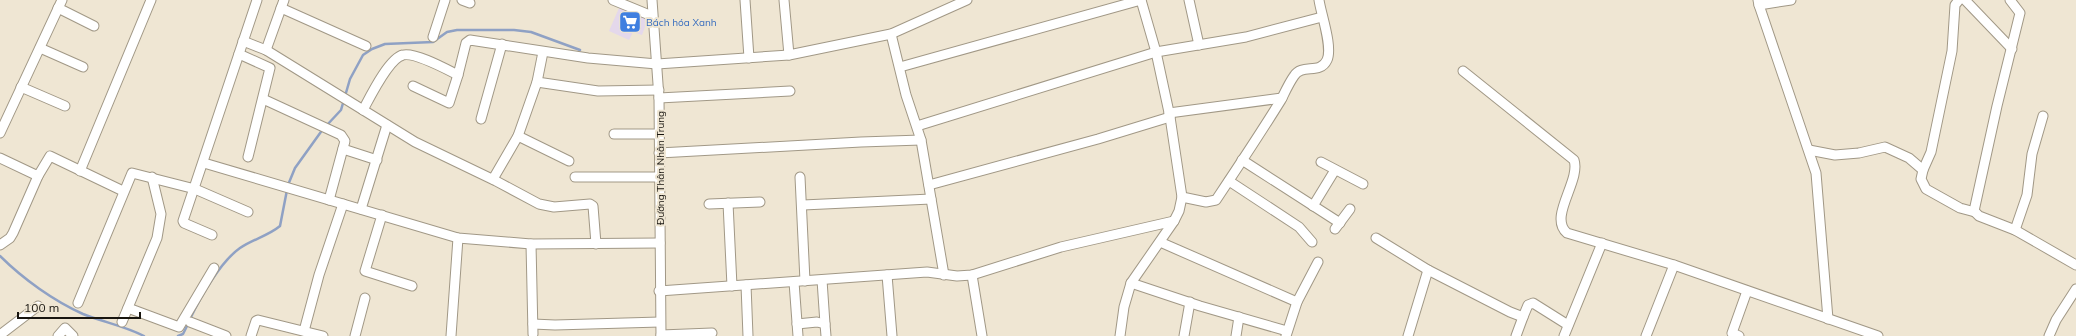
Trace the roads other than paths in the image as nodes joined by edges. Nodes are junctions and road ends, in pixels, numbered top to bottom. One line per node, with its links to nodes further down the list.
1 (151, 0): 72 (street)
2 (257, 0): 24 (street)
3 (445, 0): 23 (street)
4 (613, 0): 19 (street)
5 (652, 0): 19 (street, Đường Thân Nhân Trung)
6 (745, 0): 35 (street)
7 (784, 0): 34 (street)
8 (967, 0): 22 (street)
9 (1141, 0): 32 (street); 38 (street)
10 (1189, 0): 26 (street)
11 (1318, 0): 20 (street)
12 (1791, 0): 16 (street)
13 (1959, 0): 71 (street)
14 (1965, 0): 29 (street)
15 (2010, 0): 29 (street)
16 (1759, 2): 61 (street)
17 (60, 4): 21 (street); 28 (street)
18 (282, 4): 27 (street); 30 (street)
19 (652, 16): 36 (street, Đường Thân Nhân Trung)
20 (1322, 17): 26 (street); 46 (street)
21 (94, 26)
22 (891, 34): 34 (street); 38 (street)
23 (433, 37)
24 (243, 41): 30 (street); 33 (street)
25 (502, 44): 31 (street); 40 (street); 52 (street)
26 (1199, 45): 32 (street)
27 (366, 46)
28 (40, 48): 37 (street); 43 (street)
29 (2012, 49): 96 (street)
30 (266, 50): 49 (street)
31 (544, 52): 36 (street); 41 (street)
32 (1156, 52): 50 (street); 54 (street)
33 (239, 54): 47 (street); 69 (street)
34 (789, 55): 35 (street)
35 (749, 58): 36 (street)
36 (657, 64): 45 (street, Đường Thân Nhân Trung)
37 (83, 67)
38 (900, 67): 54 (street)
39 (1463, 71): 106 (street)
40 (458, 75): 42 (street); 49 (street)
41 (537, 82): 45 (street); 58 (street)
42 (413, 86)
43 (22, 87): 48 (street); 55 (street)
44 (790, 91): 45 (street)
45 (659, 94): 57 (street, Đường Thân Nhân Trung)
46 (1282, 98): 50 (street); 66 (street)
47 (263, 99): 60 (street); 63 (street)
48 (65, 106)
49 (363, 110): 53 (street)
50 (1169, 115): 81 (street); 84 (street)
51 (2043, 116): 99 (street)
52 (481, 119)
53 (387, 125): 65 (street); 78 (street)
54 (917, 126): 59 (street)
55 (0, 133)
56 (614, 134): 57 (street)
57 (659, 134): 62 (street, Đường Thân Nhân Trung)
58 (518, 136): 67 (street); 78 (street)
59 (921, 140): 62 (street); 81 (street)
60 (343, 149): 65 (street); 86 (street)
61 (1810, 150): 71 (street); 136 (street)
62 (659, 153): 74 (street, Đường Thân Nhân Trung)
63 (248, 157)
64 (0, 158): 73 (street)
65 (377, 160): 94 (street)
66 (1242, 160): 79 (street); 92 (street)
67 (569, 161)
68 (1321, 162): 70 (street)
69 (204, 163): 82 (street); 86 (street)
70 (1335, 170): 80 (street); 92 (street)
71 (1923, 170): 96 (street)
72 (80, 171): 73 (street); 83 (street)
73 (38, 176): 109 (street)
74 (659, 176): 76 (street); 105 (street, Đường Thân Nhân Trung)
75 (152, 177): 82 (street); 83 (street); 133 (street)
76 (575, 177)
77 (800, 177): 91 (street)
78 (493, 179): 108 (street)
79 (1228, 181): 84 (street); 104 (street)
80 (1363, 184)
81 (929, 185): 85 (street)
82 (195, 190): 95 (street); 100 (street)
83 (123, 191): 131 (street)
84 (1182, 197): 98 (street)
85 (931, 199): 91 (street); 115 (street)
86 (329, 200): 89 (street)
87 (760, 202): 88 (street)
88 (728, 203): 90 (street); 124 (street)
89 (344, 204): 94 (street); 144 (street)
90 (709, 204)
91 (803, 205): 119 (street)
92 (1313, 206): 93 (street)
93 (1350, 209)
94 (361, 210): 97 (street)
95 (248, 212)
96 (1975, 212): 99 (street)
97 (382, 216): 101 (street); 123 (street)
98 (1174, 221): 103 (street); 116 (street)
99 (2015, 230): 112 (street)
100 (212, 235)
101 (458, 238): 107 (street); 156 (street)
102 (1376, 238): 114 (street)
103 (1160, 242): 121 (street); 130 (street)
104 (1312, 242)
105 (660, 243): 108 (street); 126 (street, Đường Thân Nhân Trung)
106 (1602, 243): 111 (street); 143 (street)
107 (531, 244): 108 (street); 140 (street)
108 (596, 244)
109 (0, 245)
110 (1318, 262): 130 (street)
111 (1674, 265): 127 (street); 169 (street)
112 (2076, 265)
113 (214, 268): 133 (street)
114 (1428, 270): 134 (street); 166 (street)
115 (944, 275): 116 (street); 117 (street)
116 (972, 275): 162 (street)
117 (887, 276): 118 (street); 161 (street)
118 (822, 280): 119 (street); 142 (street)
119 (805, 281): 120 (street)
120 (794, 282): 122 (street); 141 (street)
121 (1131, 283): 129 (street); 163 (street)
122 (746, 285): 124 (street); 158 (street)
123 (412, 286)
124 (732, 286): 126 (street)
125 (2076, 289): 171 (street)
126 (659, 291): 139 (street, Đường Thân Nhân Trung)
127 (1747, 291): 136 (street); 149 (street)
128 (365, 298): 155 (street)
129 (1190, 302): 135 (street); 164 (street)
130 (1297, 302): 147 (street)
131 (78, 303)
132 (38, 306): 148 (street)
133 (128, 308): 137 (street)
134 (1523, 317): 143 (street); 167 (street)
135 (1239, 318): 147 (street); 165 (street)
136 (1828, 319): 170 (street)
137 (122, 322)
138 (190, 322): 152 (street)
139 (660, 322): 140 (street); 157 (street, Đường Thân Nhân Trung)
140 (533, 324): 146 (street)
141 (797, 324): 142 (street); 159 (street)
142 (826, 324): 160 (street)
143 (1568, 325): 168 (street)
144 (304, 331): 153 (street); 154 (street)
145 (712, 333): 157 (street)
146 (533, 334)
147 (1287, 334)
148 (0, 335)
149 (1734, 335)
150 (58, 336): 151 (street)
151 (73, 336)
152 (226, 336)
153 (251, 336)
154 (323, 336)
155 (355, 336)
156 (451, 336)
157 (661, 336)
158 (748, 336)
159 (798, 336)
160 (826, 336)
161 (892, 336)
162 (982, 336)
163 (1120, 336)
164 (1184, 336)
165 (1236, 336)
166 (1408, 336)
167 (1516, 336)
168 (1564, 336)
169 (1646, 336)
170 (1877, 336)
171 (2049, 336)

